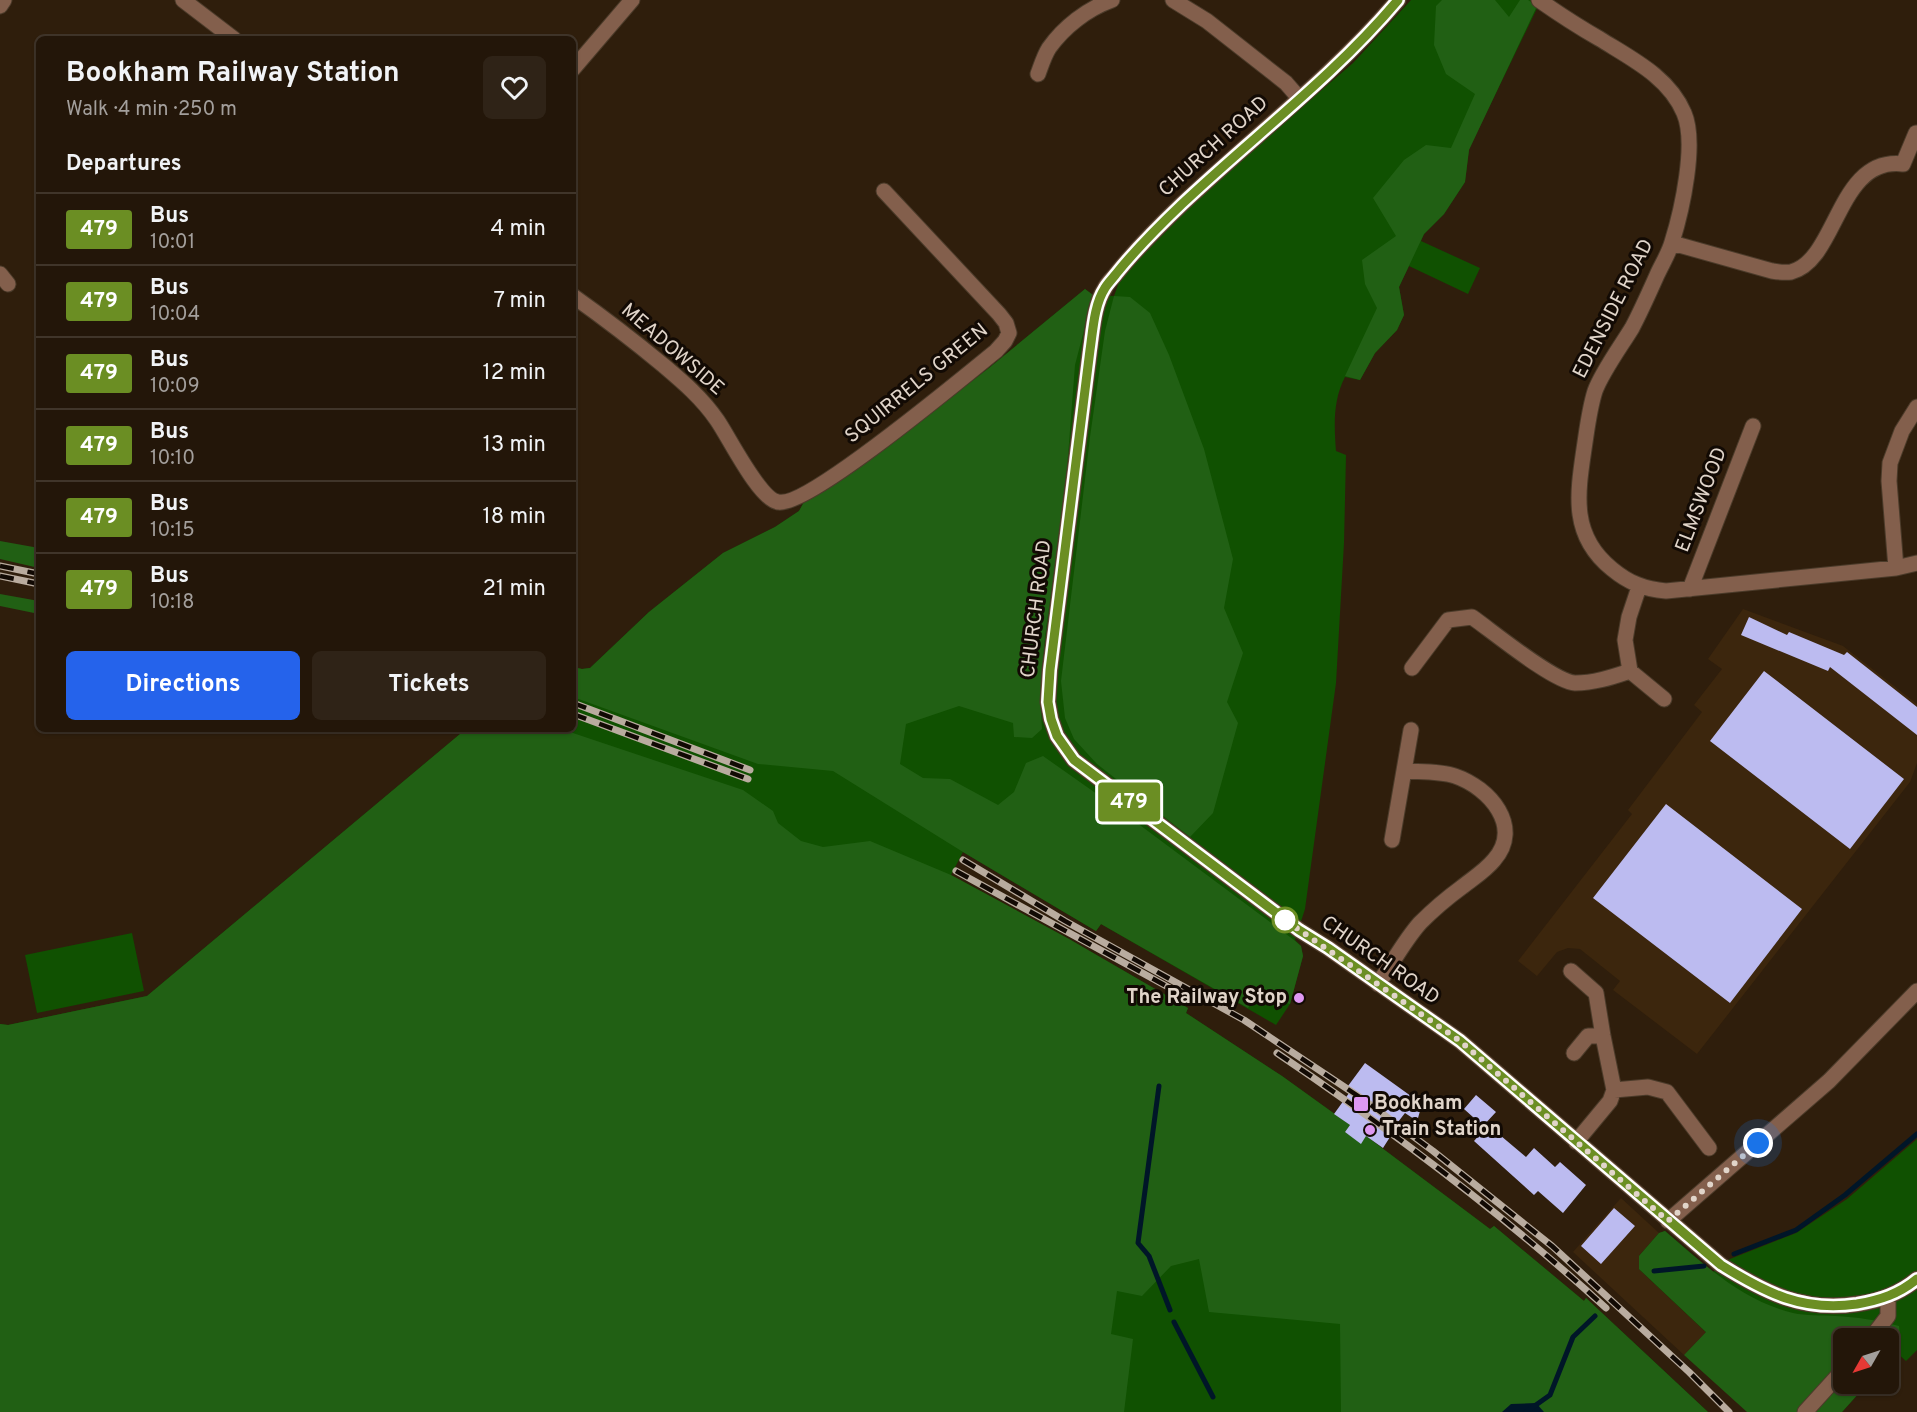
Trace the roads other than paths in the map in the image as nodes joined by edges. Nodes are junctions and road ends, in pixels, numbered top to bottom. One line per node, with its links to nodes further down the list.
1 (4, 0): 8 (street)
2 (183, 0): 9 (street)
3 (632, 0): 10 (street)
4 (1112, 0): 11 (street)
5 (1173, 0): 12 (street)
6 (1398, 0): 12 (street, CHURCH ROAD)
7 (1539, 0): 15 (street, EDENSIDE ROAD)
8 (0, 6)
9 (230, 36)
10 (576, 65)
11 (1038, 74)
12 (1299, 98): 31 (street, CHURCH ROAD)
13 (1916, 133): 15 (street)
14 (884, 190): 19 (street, SQUIRRELS GREEN)
15 (1672, 243): 22 (street, EDENSIDE ROAD)
16 (576, 298): 19 (street, MEADOWSIDE)
17 (1917, 407): 21 (street)
18 (1753, 426): 23 (street, ELMSWOOD)
19 (776, 502)
20 (1917, 563): 21 (street, EDENSIDE ROAD)
21 (1896, 568): 23 (street, EDENSIDE ROAD)
22 (1639, 587): 23 (street, EDENSIDE ROAD); 25 (street)
23 (1690, 589)
24 (1412, 668): 25 (street)
25 (1630, 671): 26 (street)
26 (1664, 699)
27 (1411, 730): 28 (street)
28 (1405, 771): 29 (street); 31 (street)
29 (1392, 840)
30 (1571, 971): 33 (street)
31 (1378, 984): 36 (street, CHURCH ROAD)
32 (1917, 991): 38 (street)
33 (1603, 1036): 34 (street); 35 (street)
34 (1574, 1053)
35 (1614, 1090): 36 (street); 37 (street)
36 (1576, 1142): 38 (street, CHURCH ROAD)
37 (1709, 1148)
38 (1668, 1221): 40 (street, CHURCH ROAD)
39 (1917, 1279): 40 (street)
40 (1888, 1297): 41 (street)
41 (1879, 1328)
42 (1833, 1381): 43 (street)
43 (1805, 1412)

